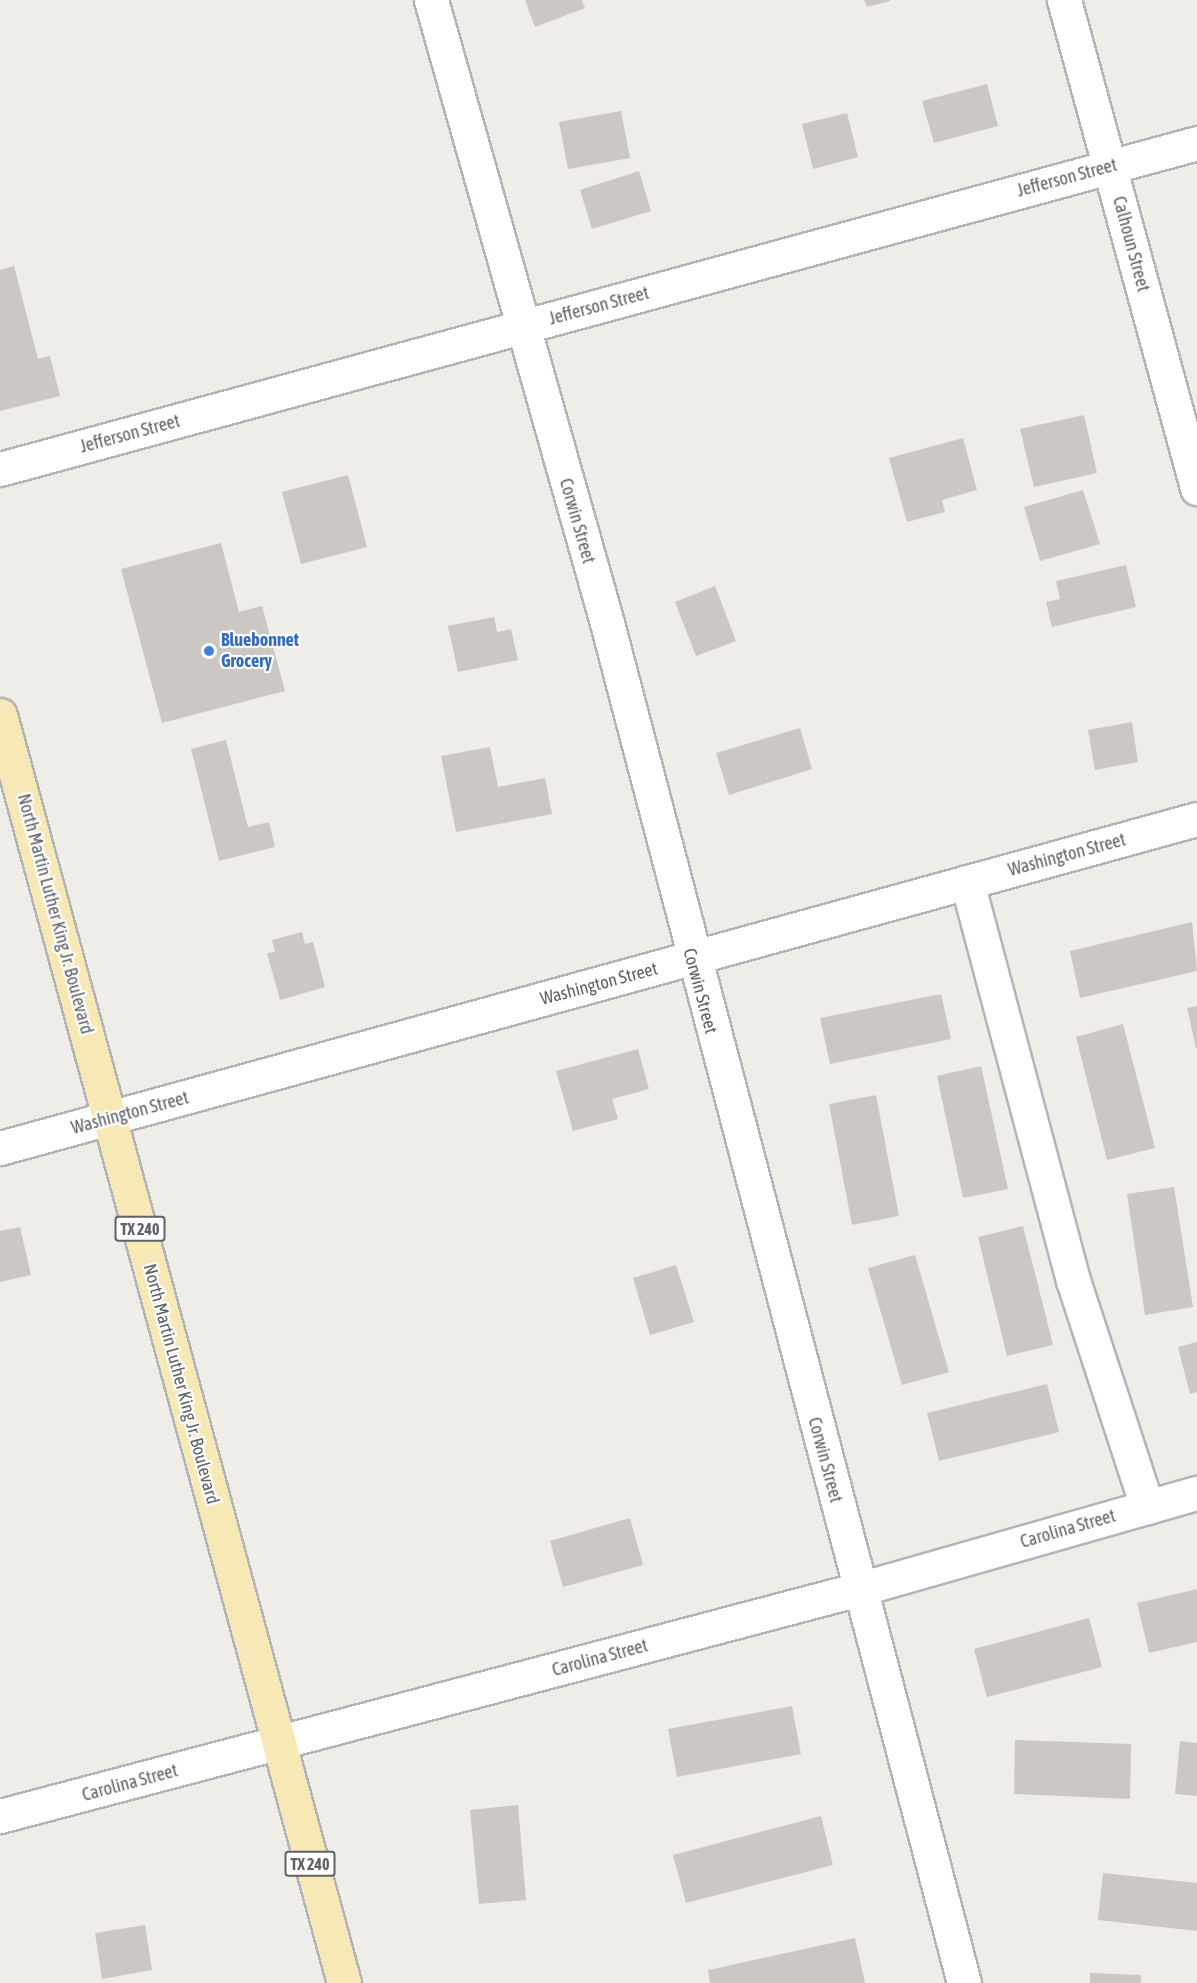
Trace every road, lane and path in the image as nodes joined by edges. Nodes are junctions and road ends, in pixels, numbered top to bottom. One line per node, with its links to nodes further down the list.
1 (431, 0): 5 (street, Corwin Street)
2 (1064, 0): 4 (street, Calhoun Street)
3 (1197, 143): 4 (street, Jefferson Street)
4 (1110, 167): 5 (street, Jefferson Street); 7 (street, Calhoun Street)
5 (522, 327): 6 (street, Jefferson Street); 11 (street, Corwin Street)
6 (0, 469)
7 (1197, 488)
8 (0, 715): 12 (main road, North Martin Luther King Jr. Boulevard / TX 240)
9 (1197, 819): 10 (street, Washington Street)
10 (967, 882): 11 (street, Washington Street); 15 (street)
11 (692, 959): 12 (street, Washington Street); 16 (street, Corwin Street)
12 (111, 1119): 13 (street, Washington Street); 17 (main road, North Martin Luther King Jr. Boulevard / TX 240)
13 (0, 1148)
14 (1197, 1493): 15 (street, Carolina Street)
15 (1147, 1507): 16 (street, Carolina Street)
16 (859, 1589): 17 (street, Carolina Street); 20 (street, Corwin Street)
17 (276, 1744): 18 (street, Carolina Street); 19 (main road, North Martin Luther King Jr. Boulevard / TX 240)
18 (0, 1816)
19 (344, 1983)
20 (964, 1983)

